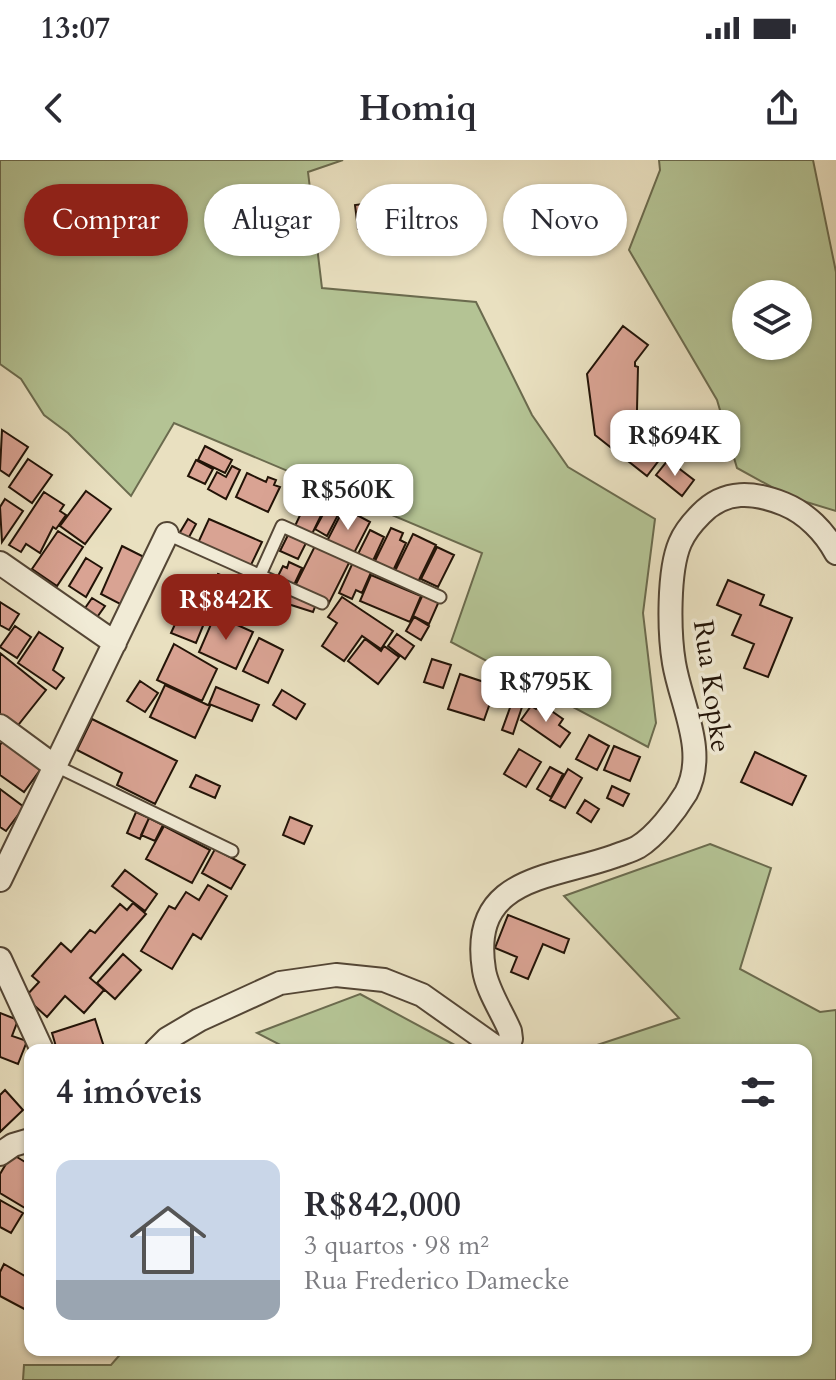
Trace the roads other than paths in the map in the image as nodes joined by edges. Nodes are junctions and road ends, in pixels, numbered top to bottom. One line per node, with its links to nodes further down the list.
1 (167, 534): 4 (lane); 7 (street)
2 (836, 553): 16 (street, Rua Kopke)
3 (0, 563): 7 (street)
4 (260, 575): 5 (lane); 6 (lane)
5 (440, 597)
6 (322, 603)
7 (115, 643): 9 (street)
8 (0, 726): 9 (street)
9 (53, 765): 10 (lane); 11 (street)
10 (232, 851)
11 (0, 880)
12 (0, 959): 13 (street)
13 (39, 1044)
14 (162, 1044): 15 (street, Rua Kopke)
15 (491, 1044)
16 (508, 1044)
17 (24, 1142): 18 (street)
18 (0, 1154)

